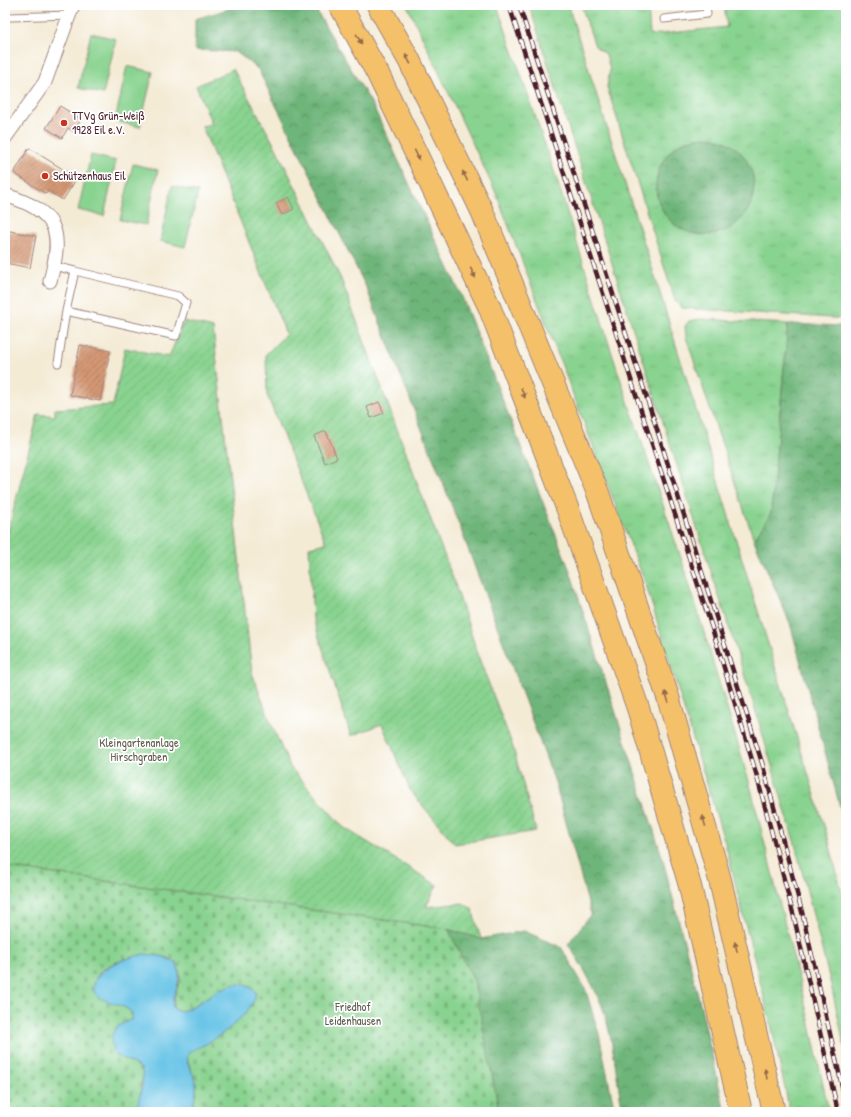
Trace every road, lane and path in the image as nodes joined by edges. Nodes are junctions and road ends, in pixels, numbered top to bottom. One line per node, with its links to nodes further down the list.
1 (340, 5): 14 (highway, one-way to 14)
2 (378, 5): 15 (highway, one-way to 2)
3 (706, 5): 6 (lane)
4 (72, 10): 5 (lane); 7 (street)
5 (10, 17)
6 (664, 18)
7 (5, 138)
8 (5, 194): 9 (street)
9 (54, 266): 10 (lane); 11 (street)
10 (75, 271): 12 (lane); 12 (lane)
11 (50, 281)
12 (66, 311): 13 (lane)
13 (58, 363)
14 (741, 1112)
15 (774, 1112)

